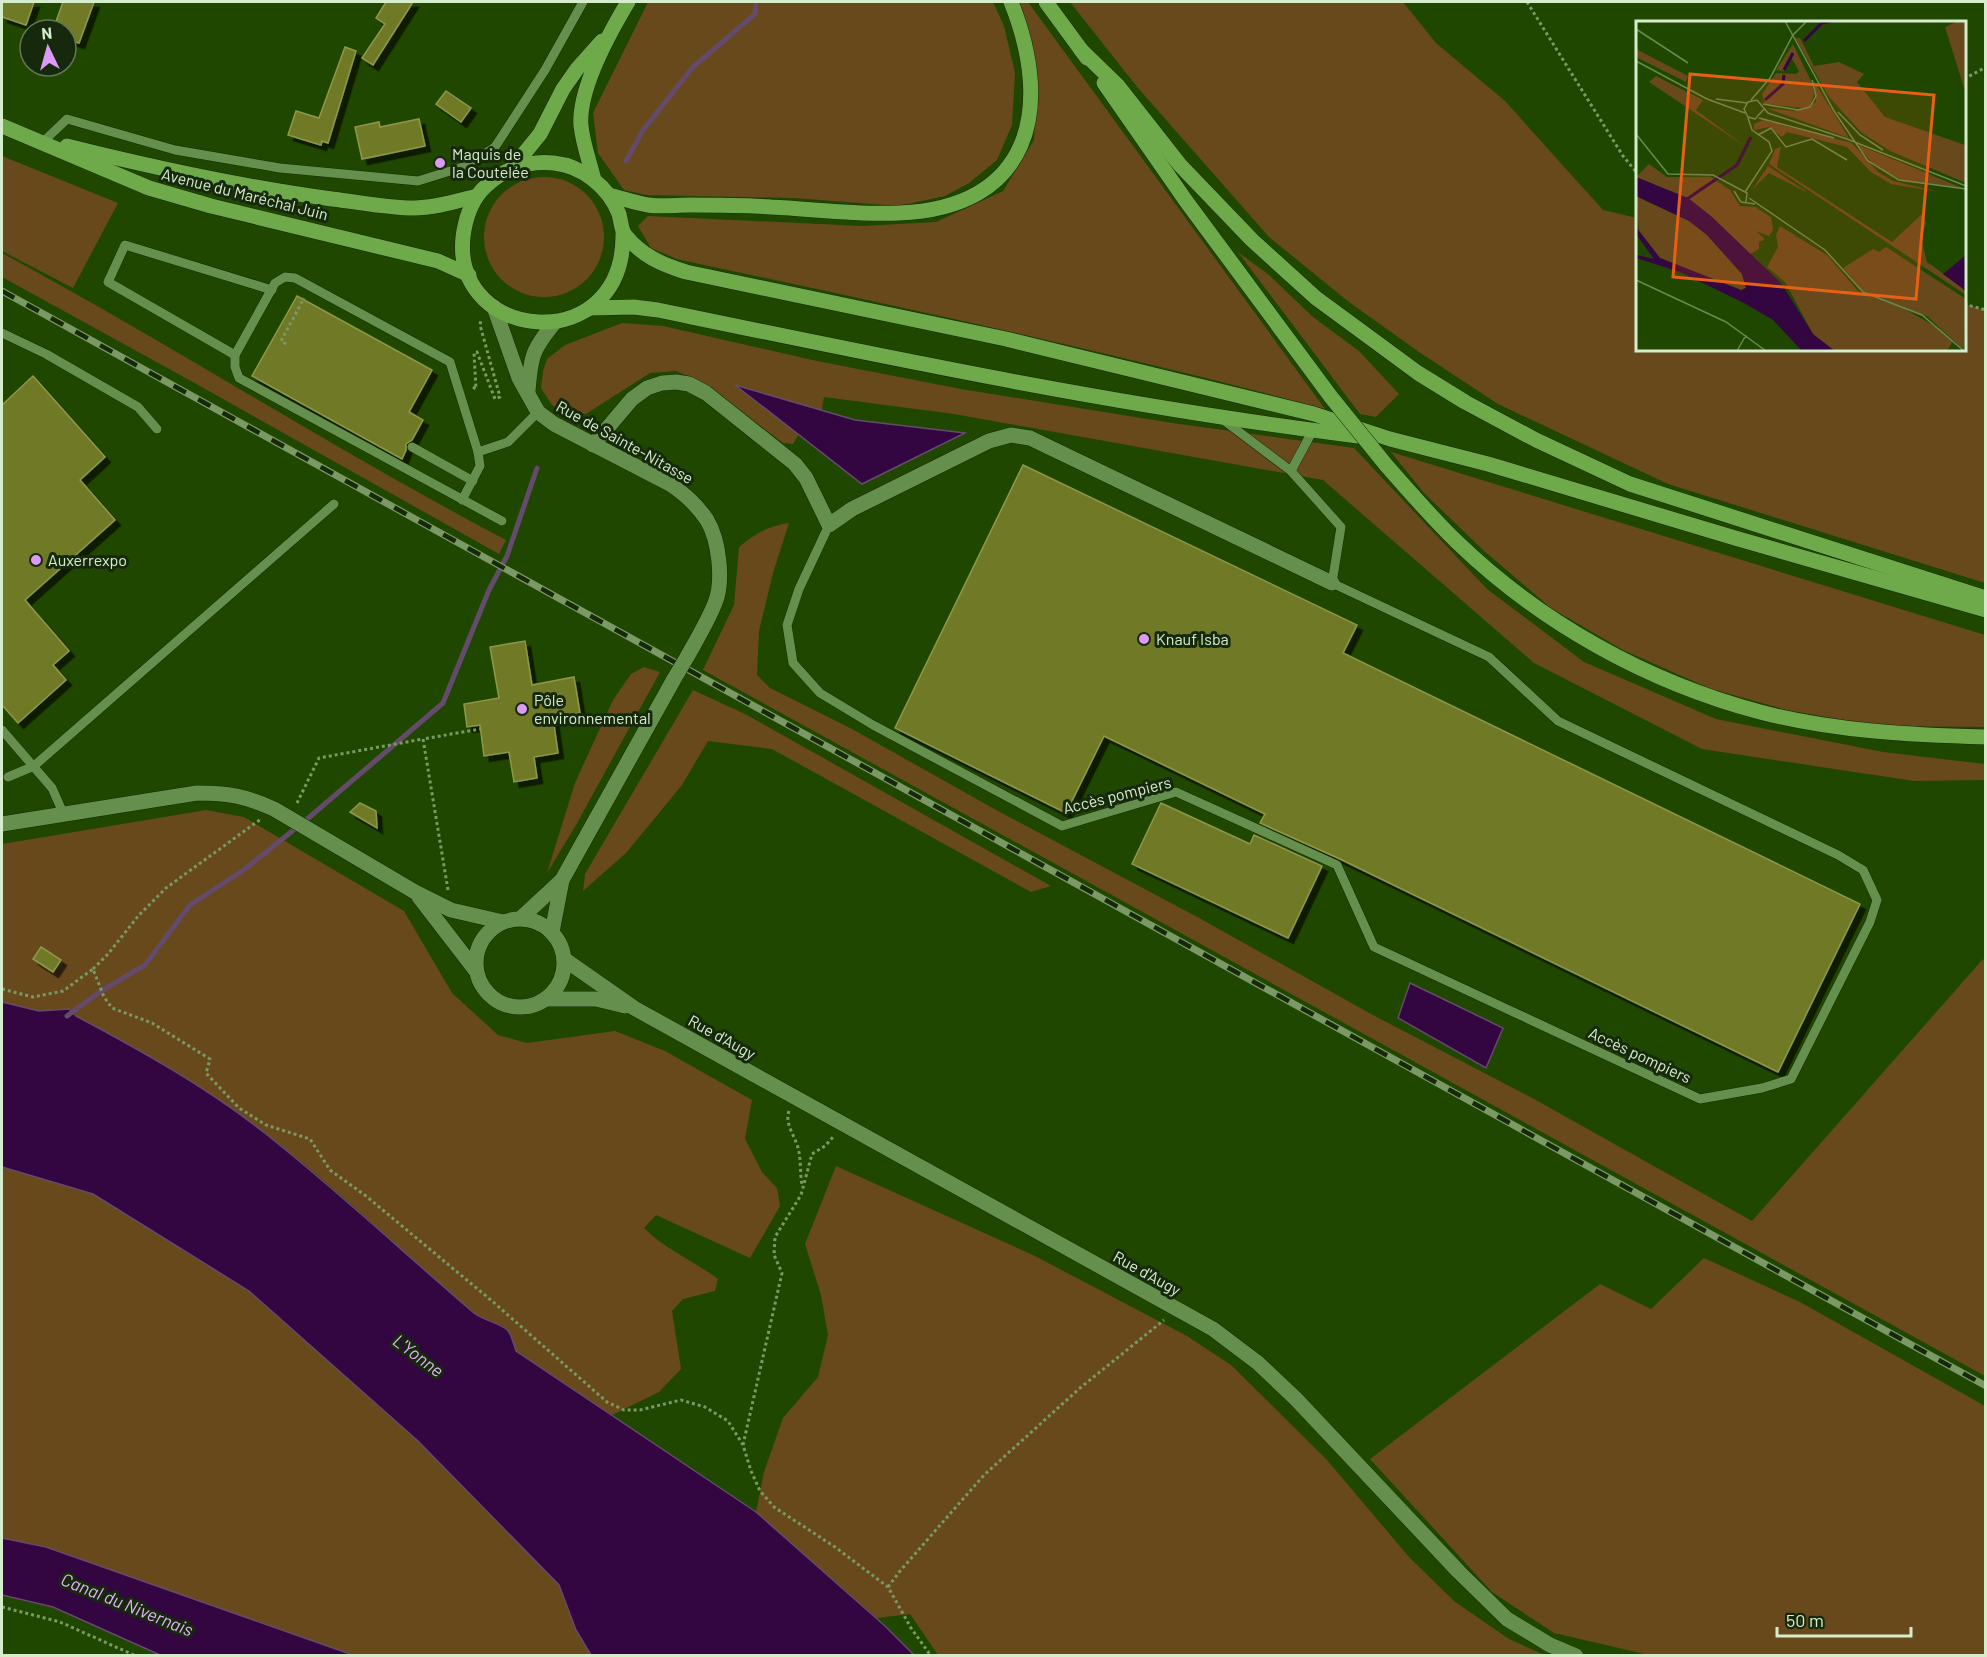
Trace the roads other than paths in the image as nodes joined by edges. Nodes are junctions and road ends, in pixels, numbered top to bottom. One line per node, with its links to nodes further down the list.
1 (583, 2): 9 (lane)
2 (628, 2): 5 (main road)
3 (1011, 2): 12 (main road)
4 (1046, 2): 6 (main road)
5 (610, 32): 10 (main road); 11 (main road)
6 (1081, 50): 38 (main road); 41 (main road, bridge)
7 (2, 126): 8 (main road, Avenue du Maréchal Juin)
8 (17, 133): 9 (main road, Avenue du Maréchal Juin); 15 (main road, Avenue du Maréchal Juin)
9 (45, 140): 13 (main road, Avenue du Maréchal Juin)
10 (513, 167): 11 (main road); 13 (main road)
11 (594, 180): 12 (main road)
12 (609, 195): 14 (main road)
13 (477, 196): 15 (main road)
14 (623, 233): 18 (main road); 27 (main road)
15 (469, 275): 17 (main road)
16 (272, 290): 21 (lane); 21 (lane); 30 (lane)
17 (494, 307): 19 (main road); 22 (street, Rue de Sainte-Nitasse)
18 (590, 308): 19 (main road); 24 (main road)
19 (555, 322): 22 (street)
20 (2, 333): 25 (lane)
21 (235, 355): 33 (lane)
22 (528, 391): 23 (street, Rue de Sainte-Nitasse)
23 (538, 412): 28 (street, Rue de Sainte-Nitasse); 30 (lane)
24 (1220, 417): 26 (main road); 31 (lane)
25 (157, 429)
26 (1313, 430): 27 (main road); 31 (lane)
27 (1390, 439): 39 (main road)
28 (593, 445): 36 (street); 46 (street, Rue de Sainte-Nitasse, bridge)
29 (412, 447): 32 (lane)
30 (478, 452): 32 (lane)
31 (1291, 471): 37 (lane)
32 (472, 481): 33 (lane)
33 (462, 500): 35 (lane)
34 (334, 504): 42 (lane)
35 (502, 520)
36 (829, 525): 37 (street); 37 (lane, Accès pompiers)
37 (1332, 583)
38 (1986, 598)
39 (1986, 610)
40 (2, 730): 42 (lane)
41 (1986, 737)
42 (34, 766): 43 (lane); 44 (lane)
43 (8, 777)
44 (64, 815): 45 (street); 47 (street)
45 (2, 824)
46 (562, 880): 48 (street); 50 (street)
47 (415, 892): 49 (street); 52 (street)
48 (521, 918): 49 (street); 50 (street)
49 (503, 922): 52 (street)
50 (552, 932): 51 (street)
51 (564, 959): 53 (street); 54 (street, Rue d'Augy)
52 (476, 971): 53 (street)
53 (545, 999): 54 (street, Rue d'Augy)
54 (634, 1008): 55 (street, Rue d'Augy)
55 (1576, 1656)

